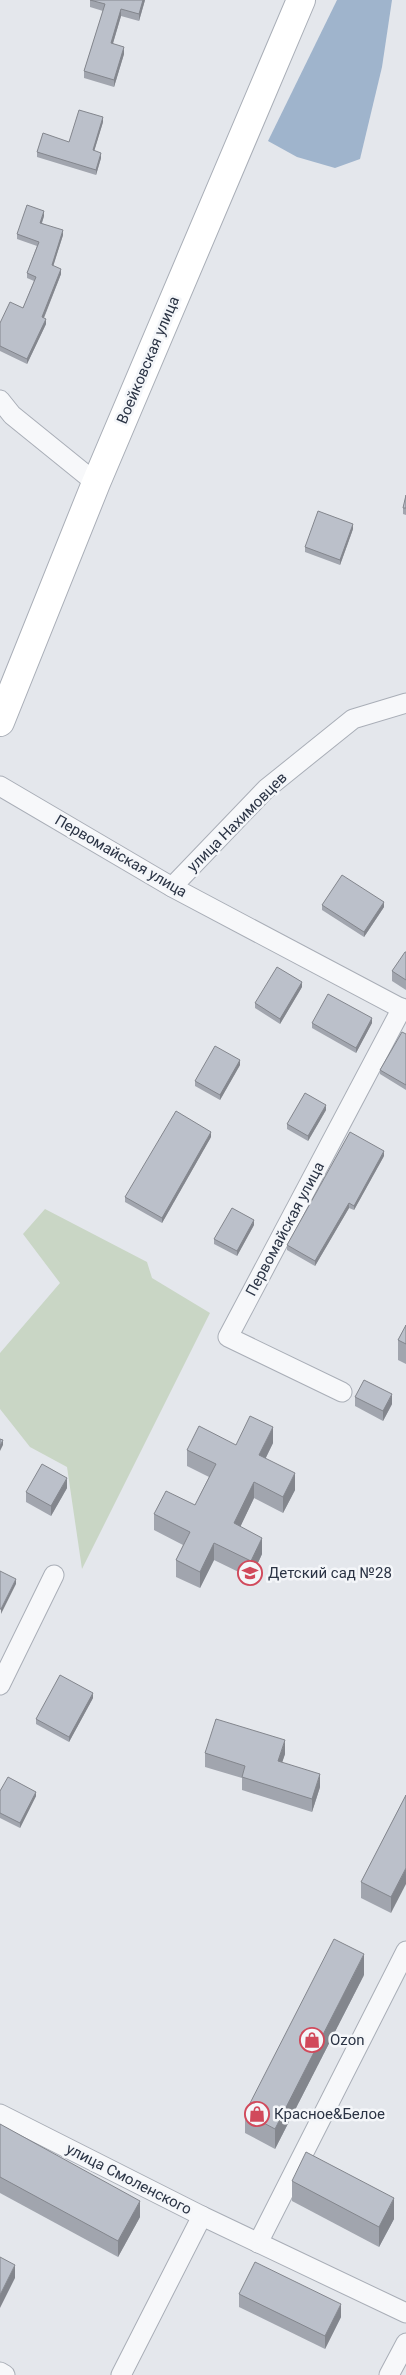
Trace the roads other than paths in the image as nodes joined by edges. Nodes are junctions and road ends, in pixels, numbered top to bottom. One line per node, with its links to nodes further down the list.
1 (301, 0): 3 (main road, Воейковская улица)
2 (0, 400): 3 (street)
3 (96, 483): 5 (main road, Воейковская улица)
4 (406, 703): 7 (street, улица Нахимовцев)
5 (0, 722)
6 (0, 786): 7 (street, Первомайская улица)
7 (172, 887): 8 (street, Первомайская улица)
8 (404, 1009): 9 (street, Первомайская улица)
9 (342, 1392)
10 (54, 1575): 11 (street)
11 (0, 1685)
12 (406, 1951): 15 (street)
13 (0, 2114): 14 (street, улица Смоленского)
14 (202, 2216): 15 (street, улица Смоленского); 20 (street)
15 (258, 2243): 16 (street, улица Смоленского)
16 (406, 2313)
17 (406, 2343): 21 (street)
18 (0, 2372): 19 (street)
19 (5, 2375)
20 (120, 2375)
21 (389, 2375)

